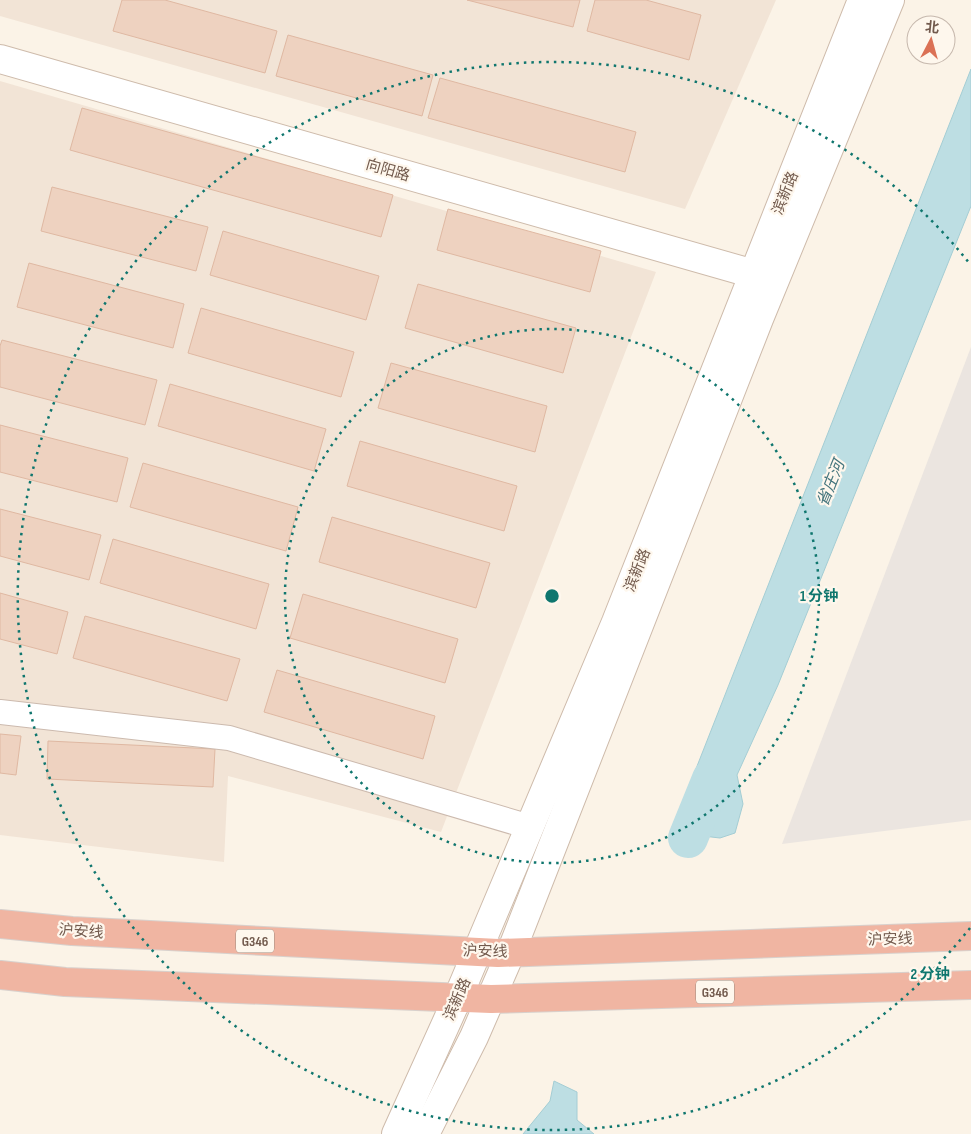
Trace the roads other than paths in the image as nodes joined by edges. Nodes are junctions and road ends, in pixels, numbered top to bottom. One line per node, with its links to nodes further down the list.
1 (862, 0): 4 (main road, 滨新路)
2 (890, 0): 4 (main road, 滨新路)
3 (0, 59): 4 (main road, 向阳路)
4 (763, 279): 6 (main road, 滨新路); 10 (main road, 滨新路)
5 (0, 712): 6 (street)
6 (530, 827): 9 (main road, 滨新路)
7 (0, 924): 9 (highway, 沪安线 / G346)
8 (971, 936): 10 (highway, 沪安线 / G346)
9 (477, 952): 10 (highway, 沪安线 / G346); 13 (main road, 滨新路)
10 (511, 952): 14 (main road, 滨新路)
11 (0, 975): 13 (highway, G346)
12 (971, 985): 14 (highway, G346)
13 (458, 997): 14 (highway, G346); 15 (main road, 滨新路)
14 (492, 999): 16 (main road, 滨新路)
15 (396, 1134)
16 (425, 1134)

